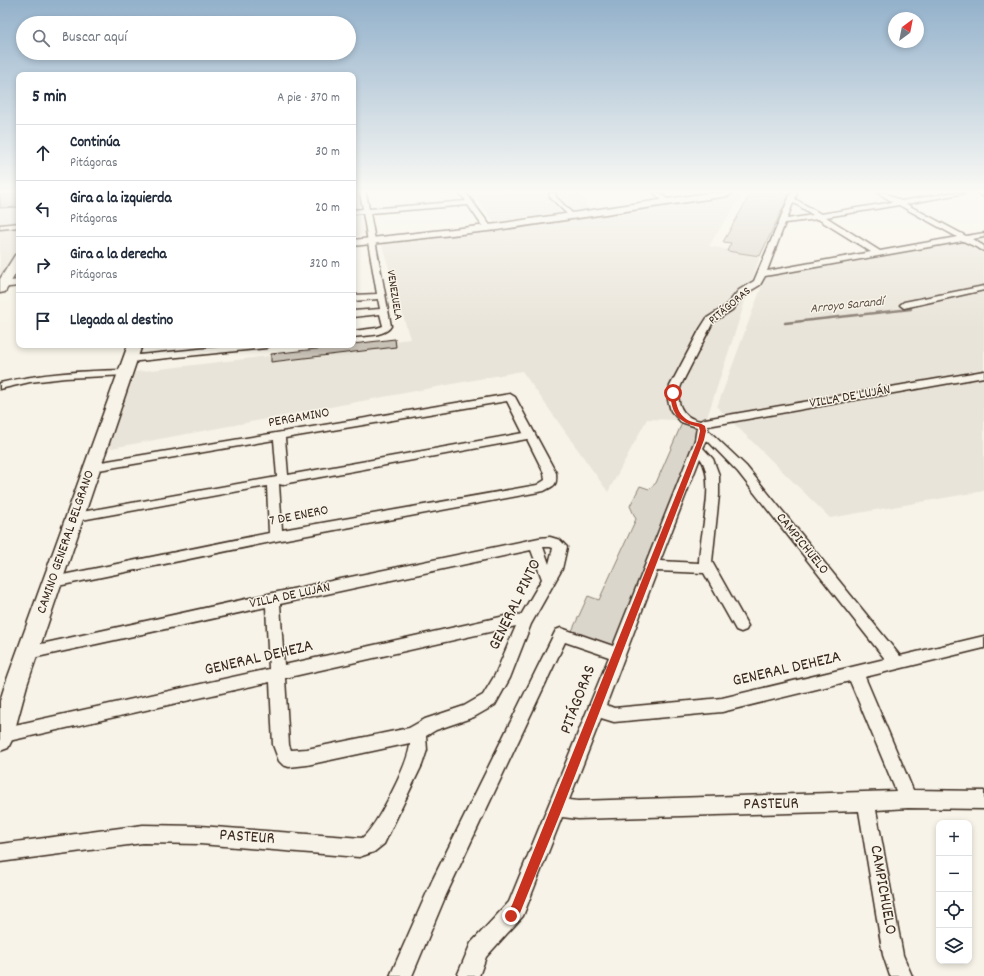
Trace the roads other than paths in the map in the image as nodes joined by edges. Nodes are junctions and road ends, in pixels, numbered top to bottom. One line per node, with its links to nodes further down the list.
1 (394, 239): 5 (main road)
2 (775, 239): 10 (street, PITÁGORAS)
3 (855, 239): 8 (street)
4 (964, 239): 7 (street); 8 (street)
5 (372, 241): 6 (main road); 14 (street, VENEZUELA)
6 (356, 243)
7 (984, 250)
8 (879, 254): 10 (street)
9 (16, 263): 12 (main road)
10 (762, 274): 24 (street, PITÁGORAS)
11 (16, 284): 12 (main road)
12 (1, 287)
13 (984, 288): 16 (street)
14 (382, 296): 15 (street); 17 (street, VENEZUELA)
15 (356, 298)
16 (904, 305)
17 (384, 311): 18 (street); 19 (street, VENEZUELA)
18 (356, 314)
19 (356, 334)
20 (237, 348): 21 (street)
21 (129, 359): 23 (street); 28 (main road, CAMINO GENERAL BELGRANO)
22 (984, 374): 24 (street, VILLA DE LUJÁN)
23 (0, 386)
24 (707, 425): 27 (street, PITÁGORAS); 44 (street, CAMPICHUELO)
25 (530, 435): 26 (street, PERGAMINO); 29 (street); 31 (street, 7 DE ENERO)
26 (279, 436): 28 (street, PERGAMINO); 29 (street)
27 (698, 449): 34 (street, PITÁGORAS); 35 (street)
28 (93, 467): 30 (main road, CAMINO GENERAL BELGRANO)
29 (278, 482): 30 (street); 31 (street)
30 (76, 517): 37 (main road, CAMINO GENERAL BELGRANO)
31 (276, 536): 37 (street, 7 DE ENERO)
32 (552, 542): 33 (street, VILLA DE LUJÁN); 36 (street, GENERAL PINTO)
33 (535, 544): 36 (street); 38 (street, VILLA DE LUJÁN)
34 (652, 566): 35 (street); 43 (street, PITÁGORAS)
35 (708, 568): 40 (street)
36 (549, 580): 39 (street, GENERAL PINTO)
37 (53, 582): 42 (main road, CAMINO GENERAL BELGRANO)
38 (273, 599): 42 (street, VILLA DE LUJÁN); 46 (street)
39 (524, 623): 46 (street, GENERAL DEHEZA); 50 (street, GENERAL PINTO)
40 (741, 626)
41 (983, 644): 44 (street, GENERAL DEHEZA)
42 (28, 653): 47 (main road, CAMINO GENERAL BELGRANO)
43 (617, 654): 49 (street, PITÁGORAS); 57 (street)
44 (896, 662): 45 (street, GENERAL DEHEZA)
45 (855, 673): 49 (street, GENERAL DEHEZA); 52 (street)
46 (278, 674): 50 (street); 51 (street, GENERAL DEHEZA)
47 (16, 685): 48 (street); 51 (main road, CAMINO GENERAL BELGRANO)
48 (0, 696)
49 (596, 710): 55 (street, PITÁGORAS)
50 (417, 733): 56 (street, PASTEUR)
51 (1, 738)
52 (908, 799): 53 (street, PASTEUR); 54 (street, PASTEUR)
53 (984, 800)
54 (866, 802): 55 (street, PASTEUR); 59 (street, CAMPICHUELO)
55 (558, 807): 58 (street, PITÁGORAS)
56 (0, 853)
57 (401, 976)
58 (468, 976)
59 (901, 976)

